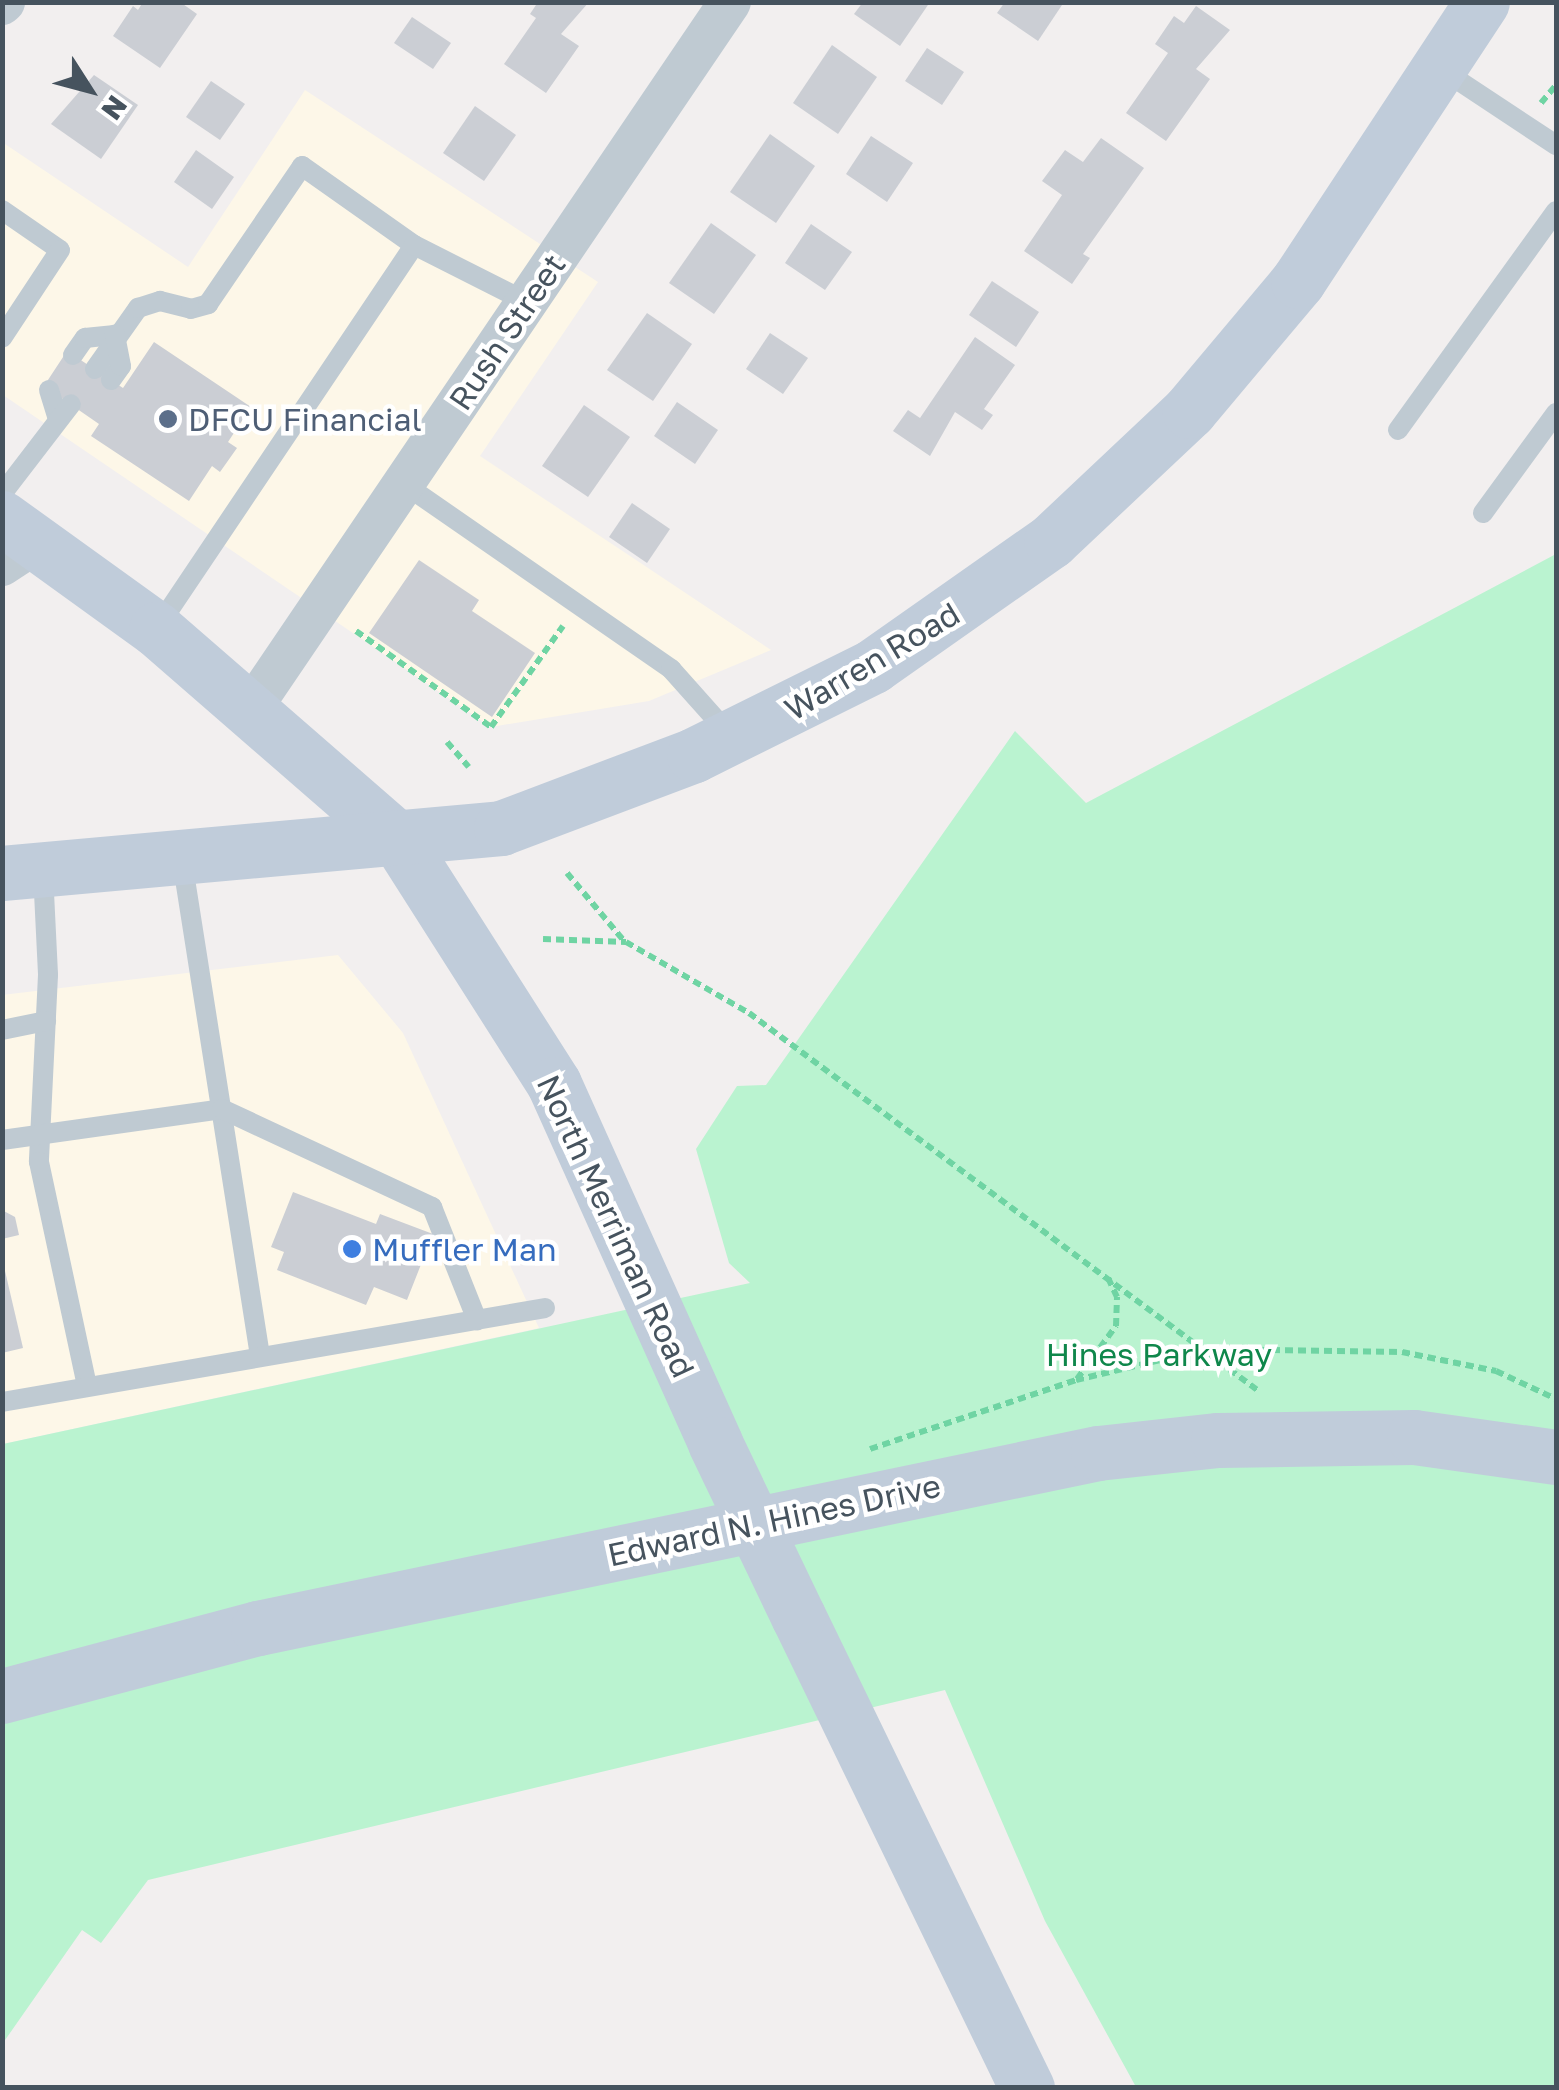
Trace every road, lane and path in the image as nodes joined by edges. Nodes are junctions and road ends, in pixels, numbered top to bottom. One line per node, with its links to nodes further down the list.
1 (730, 2): 8 (street, Rush Street)
2 (1482, 2): 3 (main road, Warren Road)
3 (1439, 68): 4 (lane); 24 (main road, Warren Road)
4 (1556, 145)
5 (2, 210): 10 (lane)
6 (1556, 212): 15 (lane)
7 (414, 245): 8 (lane); 9 (lane); 21 (lane)
8 (528, 302): 16 (street, Rush Street)
9 (116, 335): 11 (lane); 12 (lane)
10 (2, 338)
11 (73, 354)
12 (103, 374)
13 (49, 390): 17 (lane)
14 (1556, 413): 18 (lane)
15 (1398, 430)
16 (404, 484): 20 (lane); 23 (street, Rush Street)
17 (2, 494)
18 (1484, 513)
19 (14, 542): 21 (main road, North Merriman Road)
20 (578, 605): 22 (path); 24 (lane)
21 (156, 629): 23 (main road, North Merriman Road)
22 (356, 631)
23 (250, 710): 27 (main road, North Merriman Road)
24 (733, 738): 27 (main road, Warren Road)
25 (447, 742): 26 (path)
26 (469, 768)
27 (398, 838): 28 (main road, Warren Road); 48 (main road, North Merriman Road, bridge)
28 (182, 860): 29 (main road, Warren Road); 35 (lane)
29 (23, 872): 33 (lane)
30 (567, 873): 32 (path)
31 (543, 938): 32 (path)
32 (626, 942): 38 (path)
33 (46, 1022): 34 (lane); 36 (lane)
34 (2, 1030)
35 (222, 1109): 36 (lane); 40 (lane); 41 (lane)
36 (41, 1133): 37 (lane); 43 (lane)
37 (2, 1140)
38 (1107, 1275): 42 (path); 45 (path)
39 (545, 1308): 40 (lane)
40 (477, 1320): 41 (lane)
41 (260, 1356): 43 (lane)
42 (1076, 1380)
43 (87, 1386): 44 (lane)
44 (2, 1402)
45 (1309, 1436): 46 (main road, Edward N. Hines Drive); 47 (main road, Edward N. Hines Drive)
46 (1556, 1457)
47 (2, 1696)
48 (1027, 2088)

